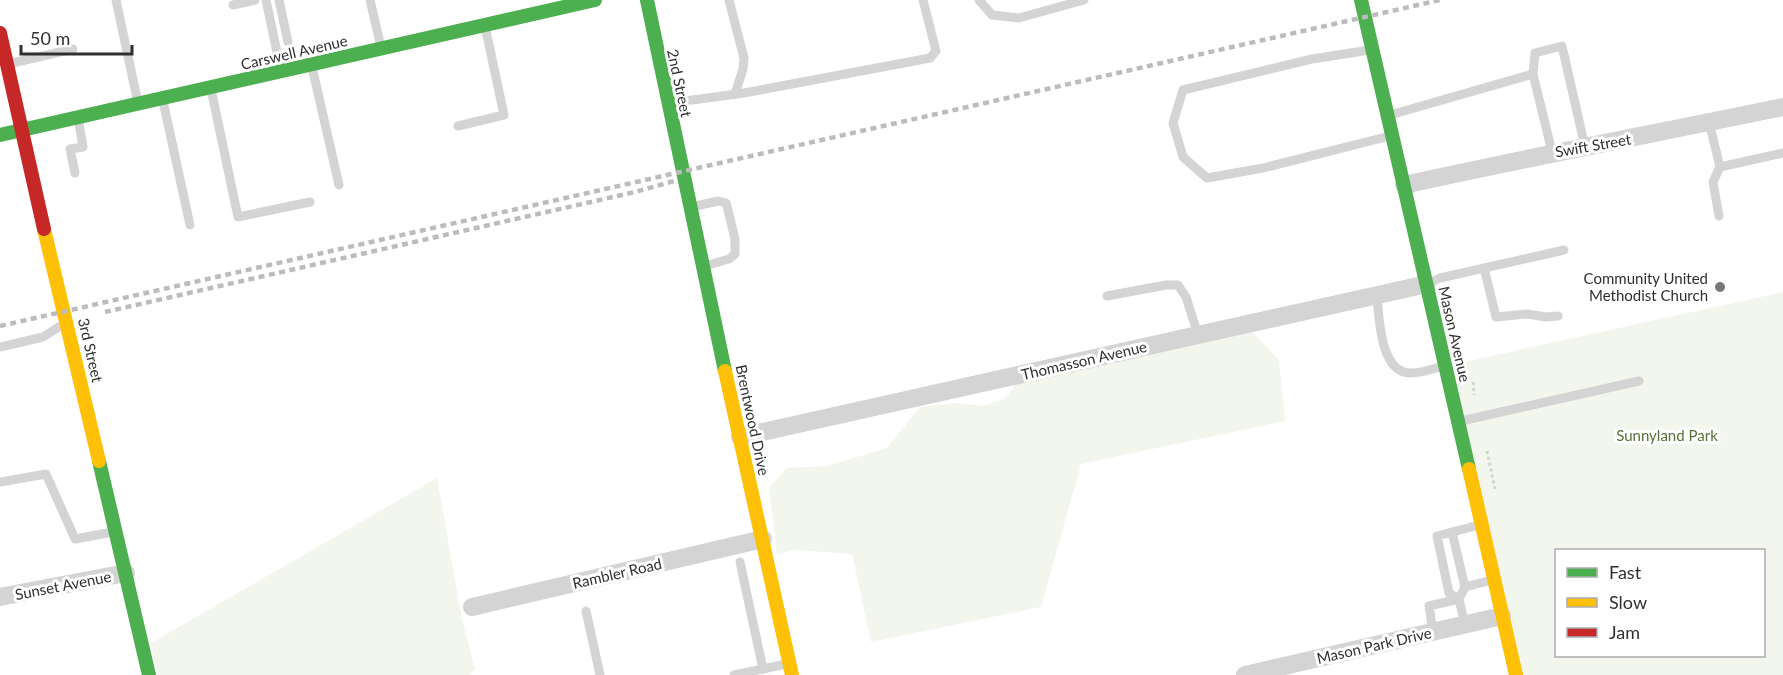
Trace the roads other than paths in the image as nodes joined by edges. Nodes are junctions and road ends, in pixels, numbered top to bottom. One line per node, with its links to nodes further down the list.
1 (116, 0): 27 (lane)
2 (255, 0): 13 (lane)
3 (266, 0): 22 (lane)
4 (279, 0): 16 (lane)
5 (370, 0): 19 (lane)
6 (595, 0): 14 (street, Carswell Avenue)
7 (646, 0): 28 (street, 2nd Street)
8 (729, 0): 25 (lane)
9 (923, 0): 25 (lane)
10 (979, 0): 11 (lane)
11 (1084, 0)
12 (1361, 0): 18 (street, Mason Avenue)
13 (232, 5)
14 (485, 26): 19 (street, Carswell Avenue); 33 (lane)
15 (0, 33): 20 (street, 3rd Street)
16 (288, 42)
17 (73, 49): 20 (lane)
18 (1373, 49): 30 (street, Mason Avenue); 36 (lane)
19 (381, 50): 21 (street, Carswell Avenue)
20 (7, 64): 34 (street, 3rd Street)
21 (312, 65): 22 (street, Carswell Avenue); 43 (lane)
22 (281, 72): 24 (street, Carswell Avenue)
23 (1533, 74): 30 (lane); 37 (lane); 38 (lane)
24 (211, 88): 26 (street, Carswell Avenue); 45 (lane)
25 (735, 94): 28 (lane)
26 (162, 99): 27 (street, Carswell Avenue); 48 (lane)
27 (138, 104): 31 (street, Carswell Avenue)
28 (668, 104): 41 (street, 2nd Street)
29 (1783, 107): 32 (street, Swift Street)
30 (1388, 115): 36 (street, Mason Avenue)
31 (78, 118): 34 (street, Carswell Avenue); 42 (lane)
32 (1709, 122): 37 (street, Swift Street); 40 (lane)
33 (458, 126)
34 (21, 131): 35 (street, Carswell Avenue); 56 (street, 3rd Street)
35 (0, 135)
36 (1393, 136): 44 (street, Mason Avenue)
37 (1585, 147): 38 (street, Swift Street)
38 (1552, 152): 44 (street, Swift Street)
39 (1783, 153): 40 (lane)
40 (1720, 167): 47 (lane)
41 (682, 172): 46 (street, Brentwood Drive)
42 (75, 173)
43 (339, 185)
44 (1404, 185): 52 (street, Mason Avenue)
45 (310, 202)
46 (690, 207): 50 (street, Brentwood Drive); 50 (lane)
47 (1719, 216)
48 (190, 225)
49 (1564, 250): 51 (lane)
50 (703, 267): 62 (street, Brentwood Drive)
51 (1484, 268): 52 (lane); 55 (lane)
52 (1427, 284): 53 (street, Thomasson Avenue); 59 (street, Mason Avenue)
53 (1377, 295): 57 (street, Thomasson Avenue); 59 (lane)
54 (1107, 296): 57 (lane)
55 (1558, 316)
56 (67, 322): 58 (lane); 65 (street, 3rd Street)
57 (1198, 335): 62 (street, Thomasson Avenue)
58 (0, 347)
59 (1446, 366): 61 (street, Mason Avenue)
60 (1639, 381): 61 (lane)
61 (1458, 421): 64 (street, Mason Avenue)
62 (740, 437): 67 (street, Brentwood Drive)
63 (0, 482): 65 (lane)
64 (1482, 525): 66 (lane); 70 (street, Mason Avenue)
65 (117, 532): 69 (street, 3rd Street)
66 (1452, 532): 71 (lane); 73 (lane)
67 (763, 539): 74 (street, Rambler Road); 80 (street, Brentwood Drive)
68 (740, 562): 79 (lane)
69 (126, 573): 72 (street, Sunset Avenue); 81 (street, 3rd Street)
70 (1494, 580): 71 (lane); 76 (street, Mason Avenue)
71 (1465, 587): 73 (lane)
72 (0, 597)
73 (1460, 599): 77 (lane); 78 (lane)
74 (472, 607)
75 (586, 611): 82 (lane)
76 (1502, 616): 77 (street, Mason Park Drive); 85 (street, Mason Avenue)
77 (1465, 625): 78 (street, Mason Park Drive)
78 (1433, 632): 84 (street, Mason Park Drive)
79 (763, 669): 80 (lane); 83 (lane)
80 (791, 669)
81 (149, 675)
82 (600, 675)
83 (734, 675)
84 (1245, 675)
85 (1516, 675)

